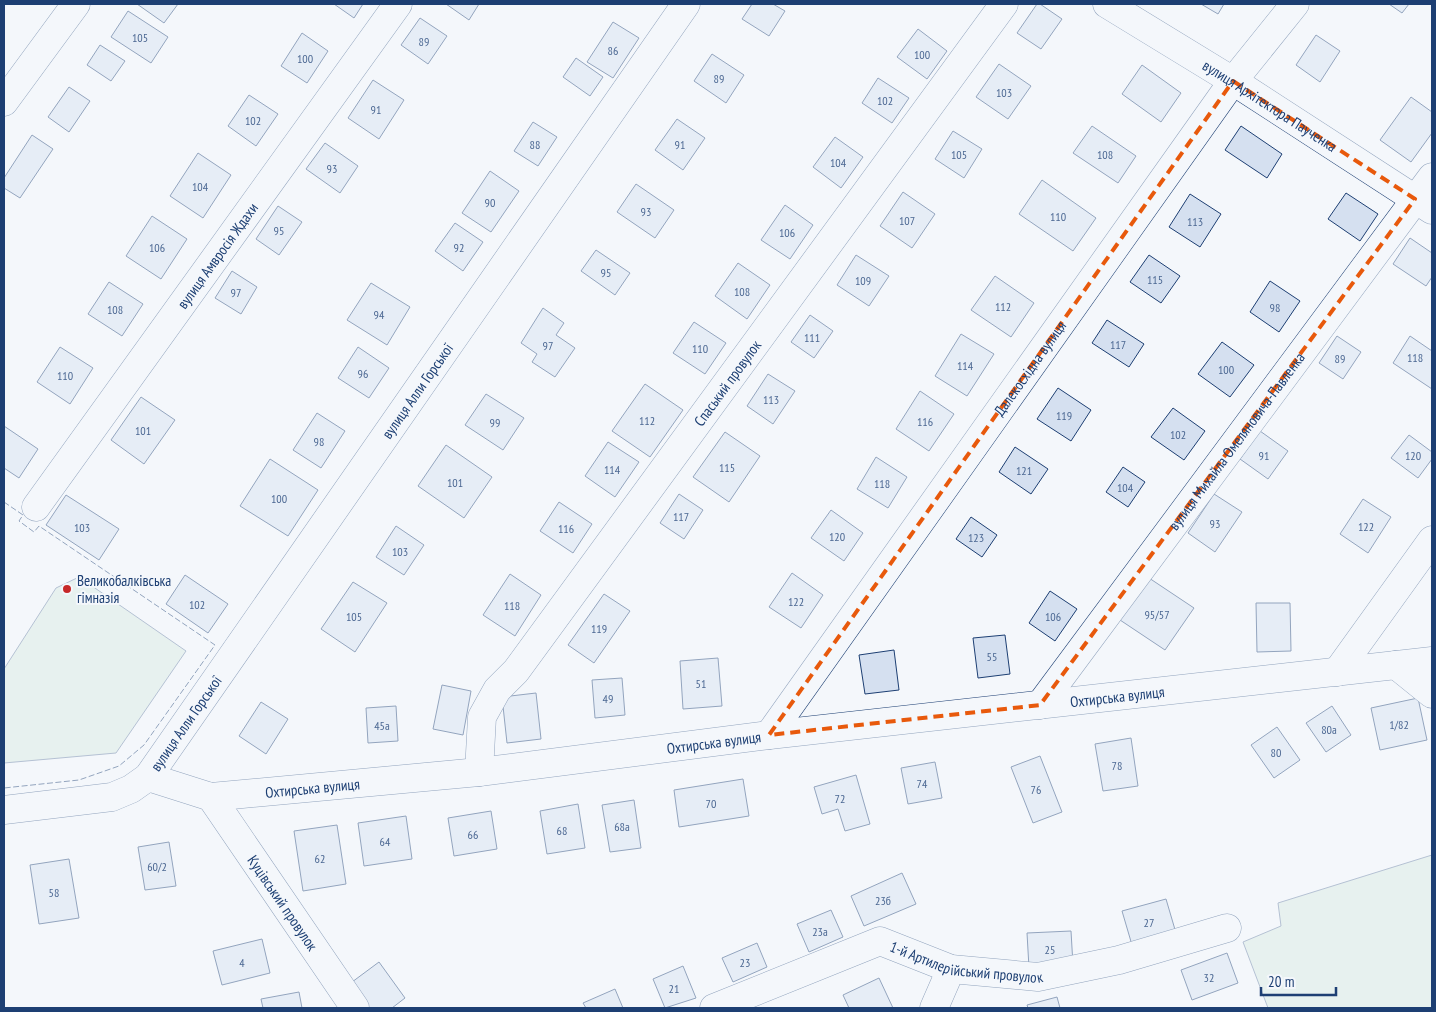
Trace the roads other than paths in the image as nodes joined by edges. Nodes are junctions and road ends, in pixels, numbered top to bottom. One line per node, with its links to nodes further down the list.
1 (76, 4): 8 (street)
2 (398, 4): 11 (street, вулиця Амвросія Ждахи)
3 (686, 4): 20 (street, вулиця Алли Горської)
4 (1004, 4): 19 (street, Спаський провулок)
5 (1107, 4): 7 (street, вулиця Архітектора Паученка)
6 (1295, 4): 7 (street, Далекосхідна вулиця)
7 (1233, 81): 10 (street, вулиця Архітектора Паученка); 18 (street, Далекосхідна вулиця)
8 (4, 102)
9 (1432, 177): 10 (street, вулиця Михайла Омеляновича-Павленка)
10 (1424, 205): 17 (street, вулиця Михайла Омеляновича-Павленка)
11 (36, 507)
12 (1432, 540): 15 (street)
13 (1432, 661): 14 (street, Охтирська вулиця)
14 (1396, 665): 15 (street, Охтирська вулиця); 16 (street)
15 (1337, 672): 17 (street, Охтирська вулиця)
16 (1432, 694)
17 (1040, 705): 18 (street, Охтирська вулиця)
18 (769, 735): 19 (street, Охтирська вулиця)
19 (479, 772): 21 (street, Охтирська вулиця)
20 (148, 777): 21 (street, Охтирська вулиця); 22 (street)
21 (211, 797): 25 (street, Куцівський провулок)
22 (4, 810)
23 (1227, 928): 24 (street, 1-й Артилерійський провулок)
24 (951, 969): 26 (street, 1-й Артилерійський провулок); 27 (street)
25 (355, 1008)
26 (714, 1008)
27 (934, 1008)

